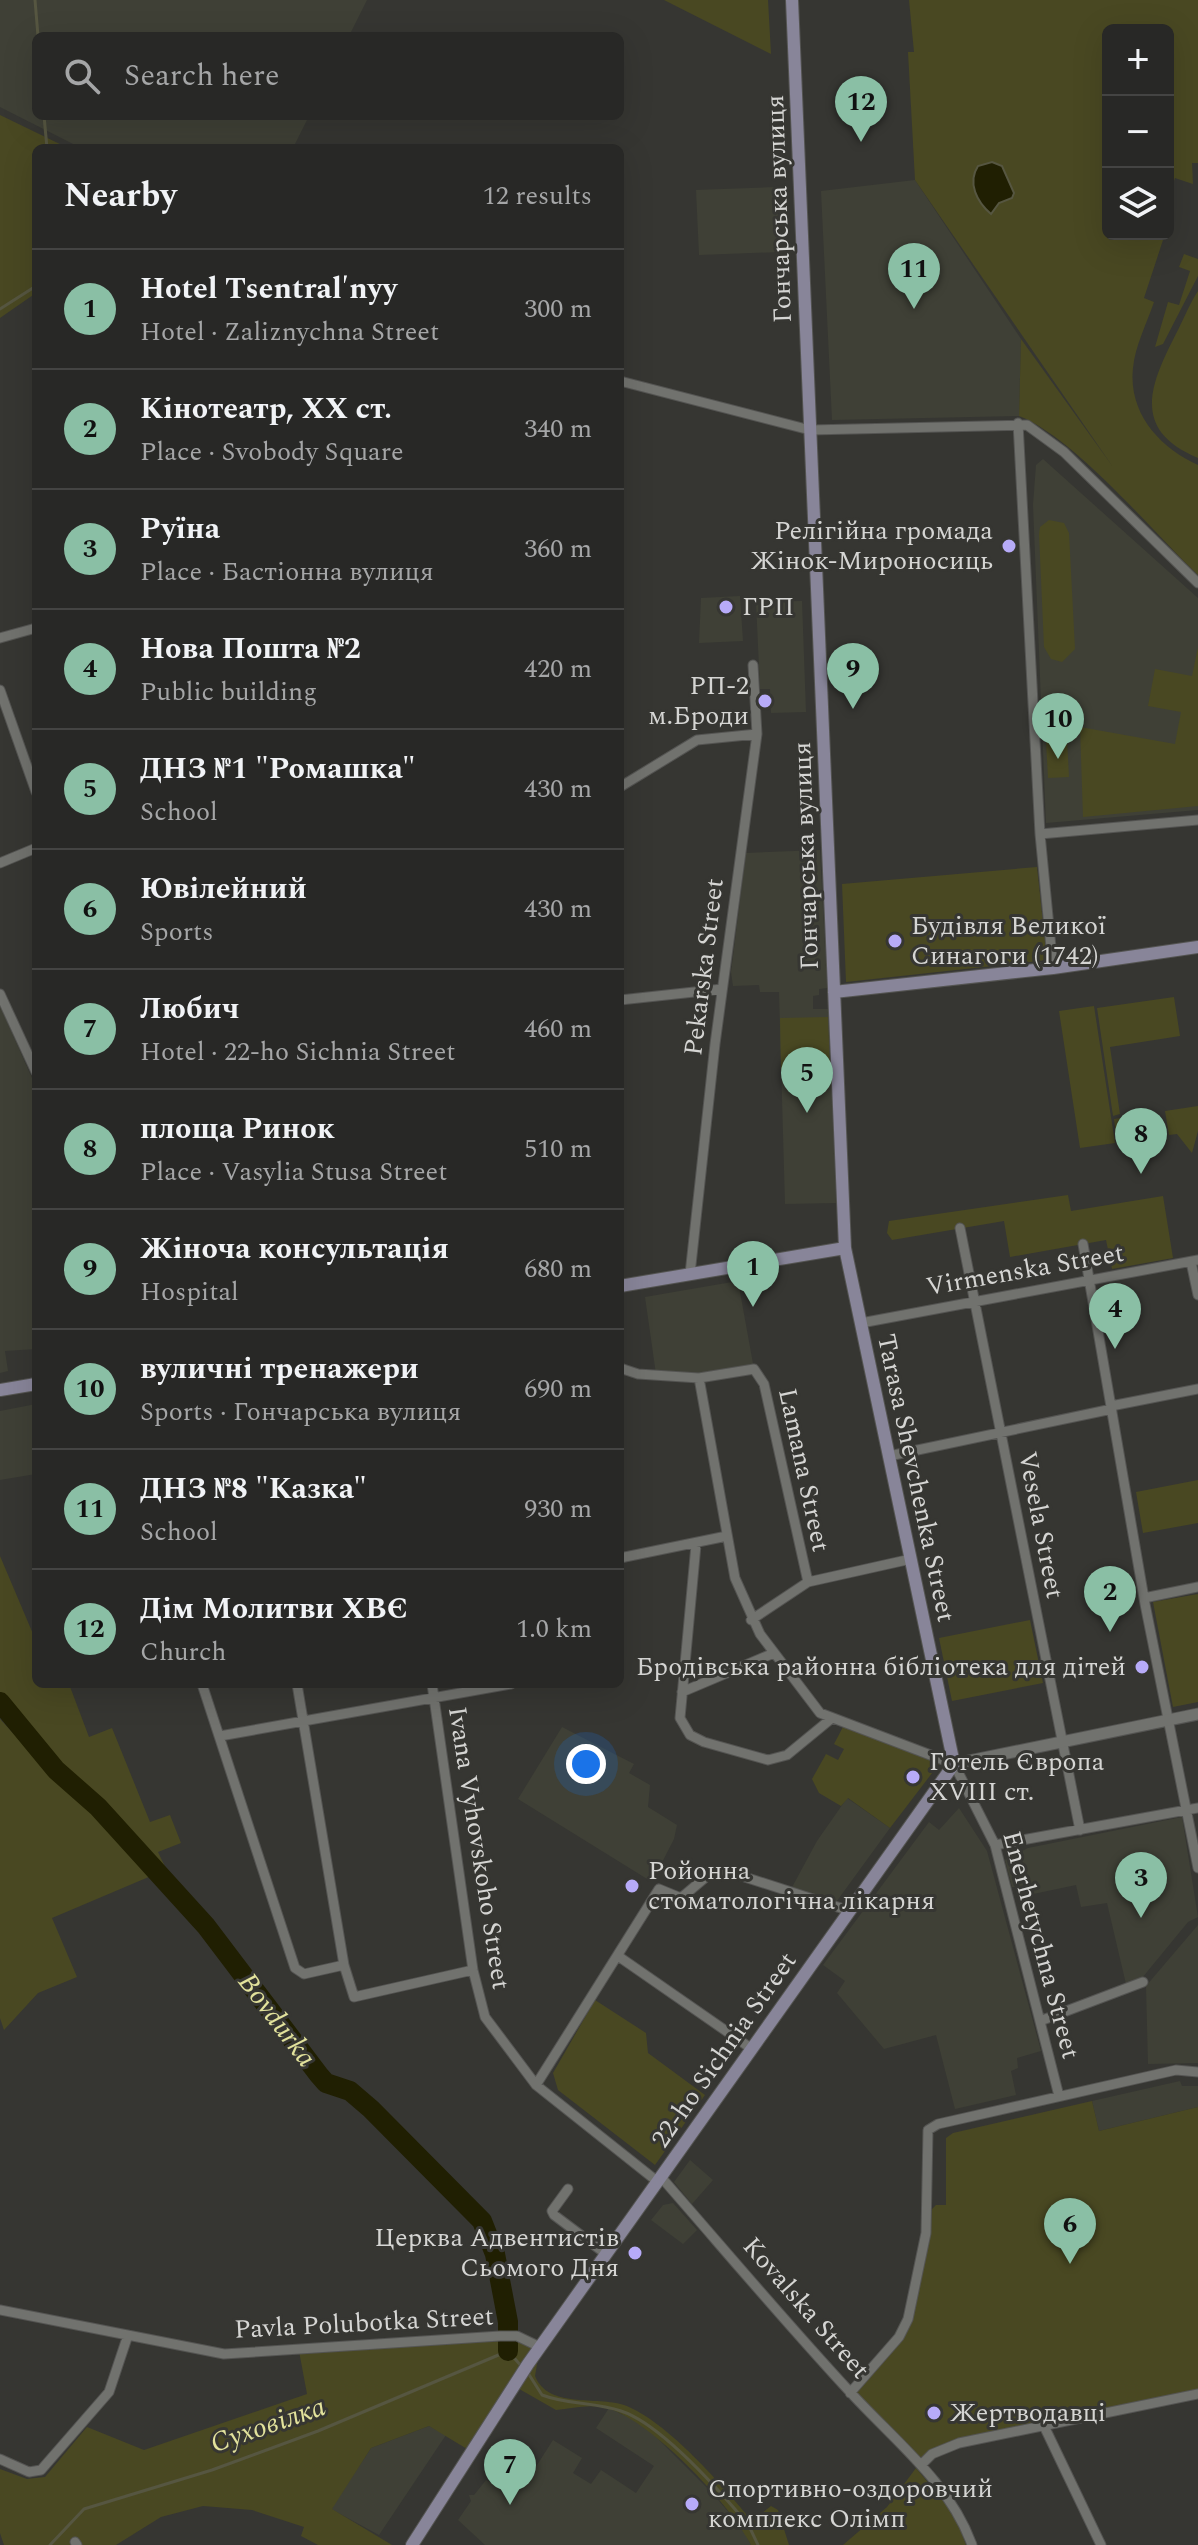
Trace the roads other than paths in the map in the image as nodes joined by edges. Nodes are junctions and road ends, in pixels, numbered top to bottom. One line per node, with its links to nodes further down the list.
1 (792, 0): 4 (main road, Гончарська вулиця)
2 (624, 382): 4 (street)
3 (1018, 423): 4 (street); 5 (street); 14 (street)
4 (810, 430): 20 (main road, Гончарська вулиця)
5 (1198, 583)
6 (32, 629): 7 (street)
7 (0, 638)
8 (753, 665): 10 (street, Pekarska Street)
9 (0, 690): 11 (street)
10 (757, 734): 12 (street); 19 (street, Pekarska Street)
11 (32, 781)
12 (624, 785)
13 (1198, 820): 14 (street)
14 (1040, 834): 18 (street)
15 (32, 850): 16 (street)
16 (0, 863)
17 (1198, 947): 18 (main road, Гончарська вулиця)
18 (1053, 968): 20 (main road, Гончарська вулиця)
19 (722, 989): 22 (street); 28 (street, Pekarska Street)
20 (834, 992): 26 (main road, Tarasa Shevchenka Street)
21 (0, 994): 23 (street)
22 (624, 1000)
23 (32, 1063)
24 (960, 1228): 32 (street, Vesela Street)
25 (1083, 1244): 29 (street)
26 (845, 1248): 28 (main road); 33 (main road, Tarasa Shevchenka Street)
27 (1195, 1261): 29 (street, Virmenska Street); 31 (street)
28 (690, 1274): 30 (main road)
29 (1089, 1280): 32 (street, Virmenska Street); 39 (street)
30 (624, 1285)
31 (1198, 1295)
32 (974, 1302): 33 (street, Virmenska Street); 40 (street, Vesela Street)
33 (861, 1323): 41 (main road, Tarasa Shevchenka Street)
34 (624, 1369): 35 (street)
35 (699, 1378): 42 (street); 46 (street, Lamana Street)
36 (32, 1385): 38 (main road)
37 (1198, 1389): 39 (street)
38 (0, 1390)
39 (1111, 1407): 40 (street); 48 (street)
40 (1000, 1432): 41 (street); 62 (street, Vesela Street)
41 (889, 1456): 45 (main road, Tarasa Shevchenka Street)
42 (727, 1536): 43 (street); 49 (street)
43 (696, 1545): 44 (street); 55 (street)
44 (624, 1557)
45 (911, 1559): 46 (street, Lamana Street); 63 (main road, Tarasa Shevchenka Street)
46 (808, 1582): 49 (street)
47 (1198, 1587): 48 (street)
48 (1144, 1598): 60 (street)
49 (751, 1620): 50 (street)
50 (774, 1653): 55 (street); 58 (street)
51 (203, 1688): 61 (street)
52 (298, 1688): 59 (street)
53 (433, 1688): 56 (street, Ivana Vyhovskoho Street)
54 (485, 1688): 56 (street)
55 (682, 1692): 58 (street)
56 (434, 1696): 59 (street); 72 (street, Ivana Vyhovskoho Street)
57 (1198, 1714): 60 (street)
58 (832, 1718): 63 (street)
59 (303, 1719): 61 (street); 71 (street)
60 (1168, 1720): 62 (street); 65 (street)
61 (220, 1736): 71 (street)
62 (1063, 1742): 63 (street); 66 (street, Vesela Street)
63 (954, 1764): 67 (street, Enerhetychna Street); 69 (main road, 22-ho Sichnia Street)
64 (1198, 1808): 65 (street)
65 (1186, 1810): 66 (street); 68 (street)
66 (1080, 1830): 67 (street)
67 (995, 1845): 74 (street, Enerhetychna Street)
68 (1198, 1868)
69 (850, 1911): 70 (street); 75 (main road, 22-ho Sichnia Street)
70 (618, 1956): 75 (street); 77 (street)
71 (344, 1965): 72 (street)
72 (473, 1970): 77 (street, Ivana Vyhovskoho Street)
73 (1143, 1982): 74 (street)
74 (1040, 2021): 78 (street, Enerhetychna Street)
75 (752, 2049): 79 (main road, 22-ho Sichnia Street)
76 (1198, 2072): 78 (street)
77 (536, 2085): 79 (street, Ivana Vyhovskoho Street)
78 (1059, 2096): 85 (street)
79 (660, 2179): 81 (main road, 22-ho Sichnia Street); 85 (street, Kovalska Street)
80 (568, 2189): 81 (street)
81 (606, 2254): 84 (main road, 22-ho Sichnia Street)
82 (0, 2310): 83 (street, Pavla Polubotka Street)
83 (128, 2335): 84 (street, Pavla Polubotka Street); 88 (street)
84 (540, 2347): 90 (main road, 22-ho Sichnia Street)
85 (850, 2393): 89 (street, Kovalska Street)
86 (1198, 2394): 87 (street)
87 (1044, 2426): 89 (street); 92 (street)
88 (0, 2459)
89 (921, 2465): 91 (street, Kovalska Street)
90 (417, 2543)
91 (972, 2545)
92 (1101, 2545)

